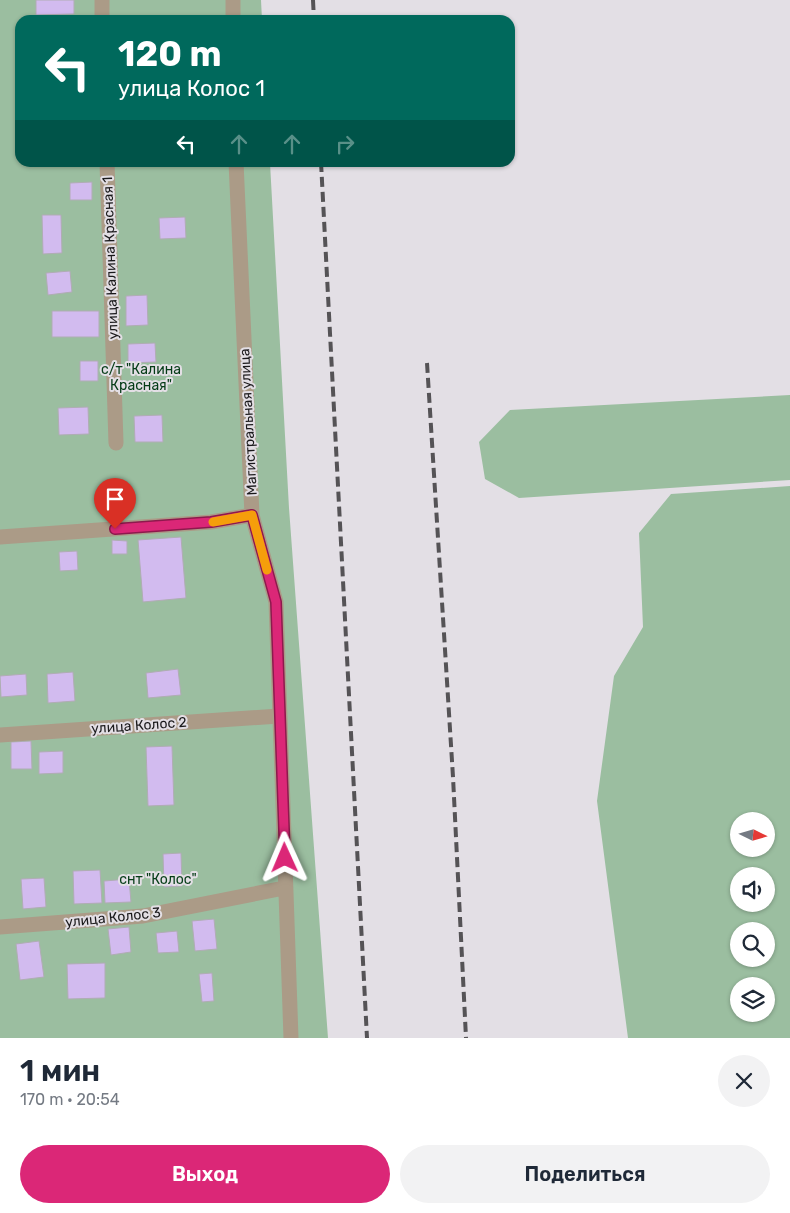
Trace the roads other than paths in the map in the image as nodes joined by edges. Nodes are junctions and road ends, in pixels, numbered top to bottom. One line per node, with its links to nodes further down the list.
1 (102, 0): 3 (street)
2 (232, 0): 4 (street)
3 (102, 15)
4 (233, 15)
5 (107, 167): 7 (street, улица Калина Красная 1)
6 (236, 167): 8 (street, Магистральная улица)
7 (116, 443)
8 (252, 515): 9 (street); 10 (street, Магистральная улица)
9 (0, 538)
10 (279, 716): 11 (street, улица Колос 2); 12 (street, Магистральная улица)
11 (0, 735)
12 (284, 888): 13 (street, улица Колос 3); 14 (street, Магистральная улица)
13 (0, 927)
14 (291, 1038)

